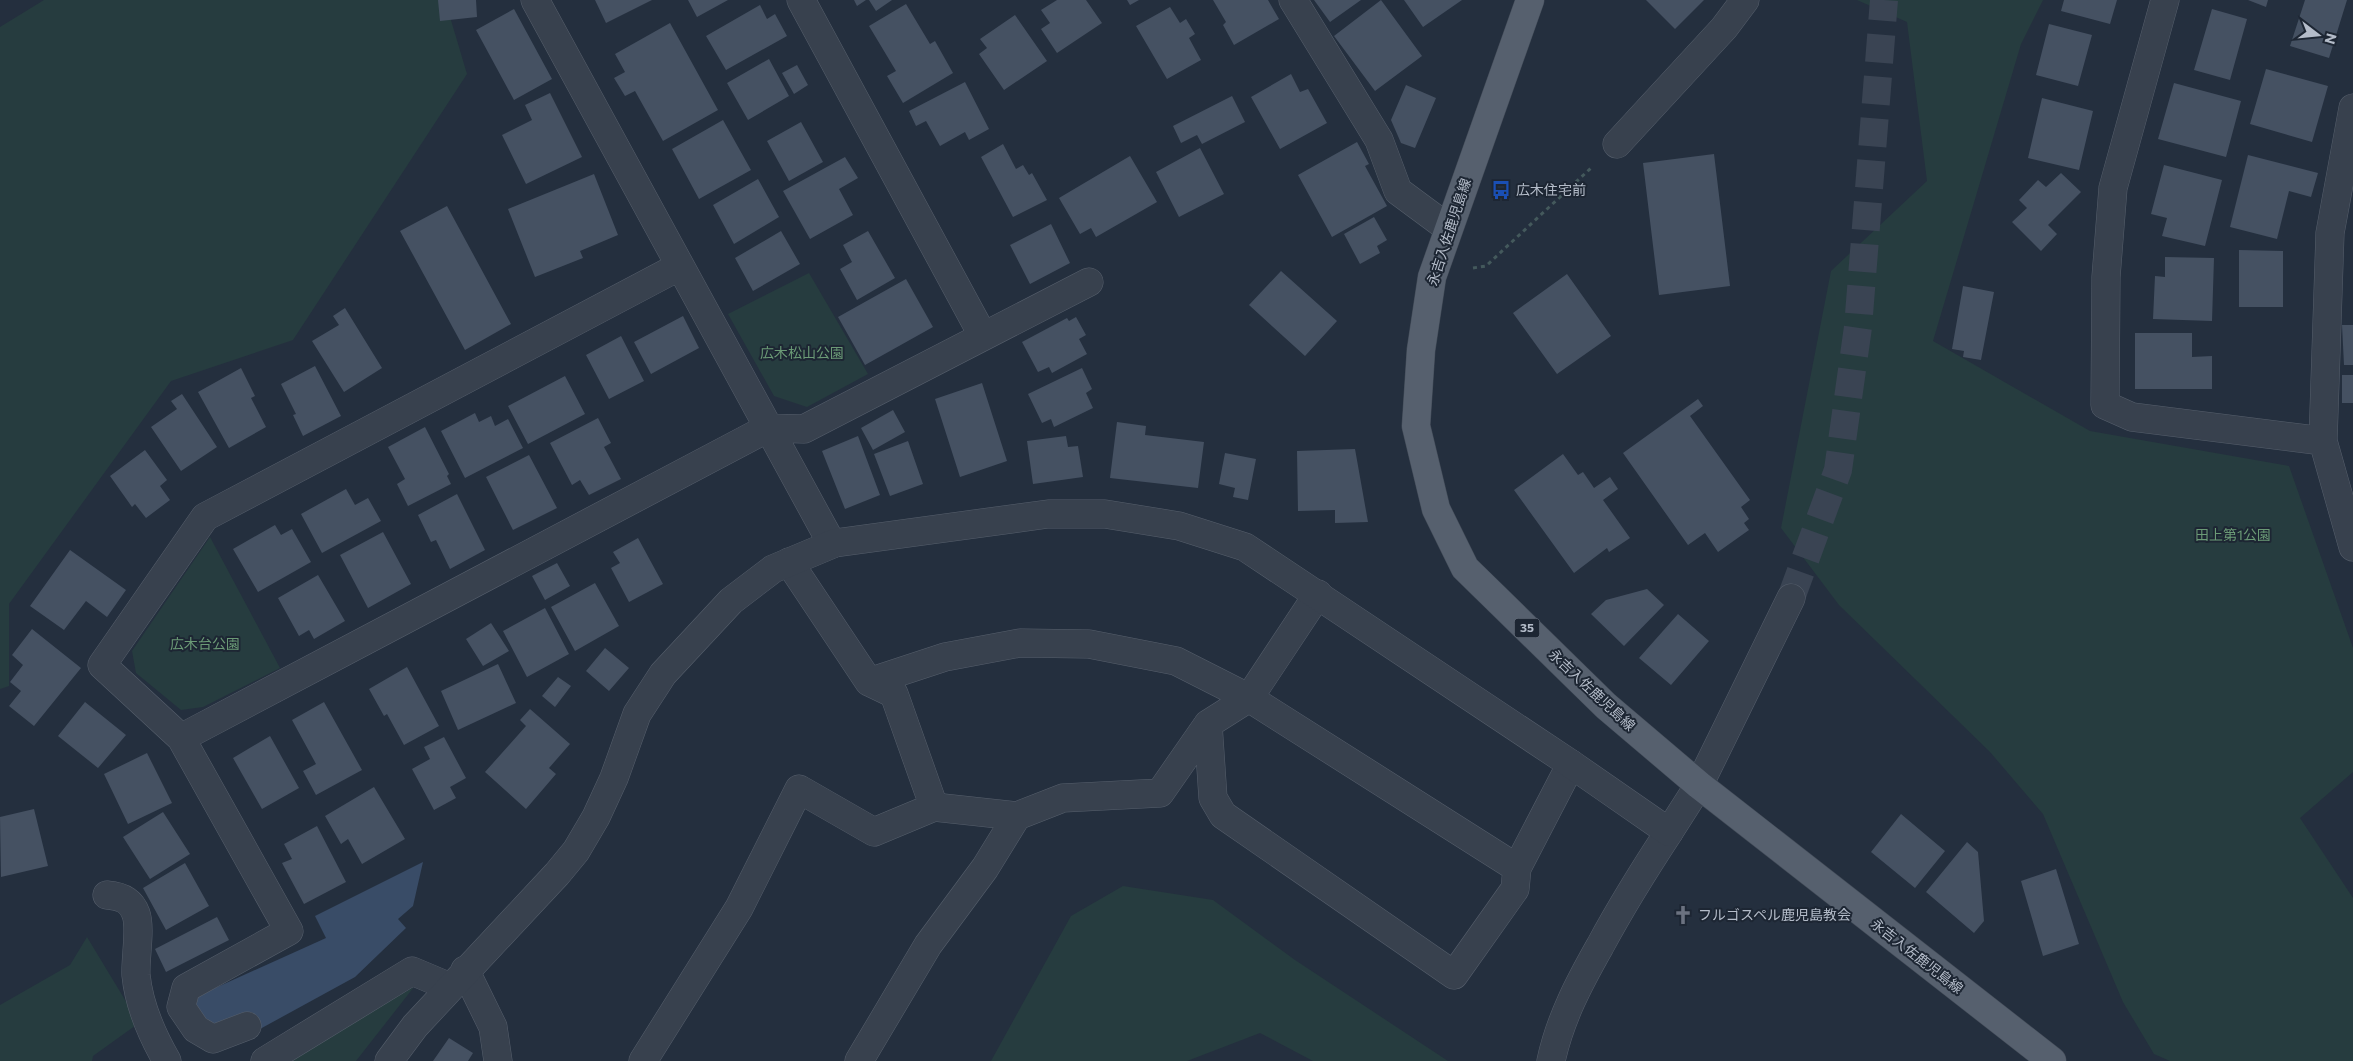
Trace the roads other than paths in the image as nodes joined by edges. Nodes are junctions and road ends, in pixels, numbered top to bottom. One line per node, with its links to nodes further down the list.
1 (535, 0): 10 (street)
2 (801, 0): 12 (street)
3 (1293, 0): 9 (street)
4 (1530, 0): 9 (main road, 永吉入佐鹿児島線 / 35)
5 (1745, 0): 8 (street)
6 (2165, 0): 14 (street)
7 (2353, 108): 14 (street)
8 (1617, 144)
9 (1448, 228): 25 (main road, 永吉入佐鹿児島線 / 35)
10 (680, 266): 13 (street); 23 (street)
11 (1089, 282): 12 (street)
12 (983, 336): 13 (street)
13 (768, 428): 15 (street); 23 (street)
14 (2324, 441): 16 (street)
15 (832, 544): 17 (street); 18 (street)
16 (2353, 547)
17 (789, 562): 20 (street); 31 (street)
18 (1318, 594): 21 (street); 24 (street)
19 (1791, 598): 25 (street)
20 (869, 682): 21 (street); 26 (street)
21 (1248, 698): 22 (street); 29 (street)
22 (1208, 724): 27 (street); 29 (street)
23 (181, 738): 32 (street)
24 (1571, 764): 28 (street); 29 (street)
25 (1699, 786): 28 (street); 40 (main road, 永吉入佐鹿児島線 / 35)
26 (934, 807): 27 (street); 37 (street)
27 (1017, 816): 38 (street)
28 (1669, 832): 39 (street)
29 (1518, 868)
30 (107, 895): 33 (street)
31 (458, 979): 34 (street); 35 (street); 36 (street)
32 (246, 1026)
33 (167, 1061)
34 (265, 1061)
35 (389, 1061)
36 (498, 1061)
37 (643, 1061)
38 (859, 1061)
39 (1551, 1061)
40 (2052, 1061)

